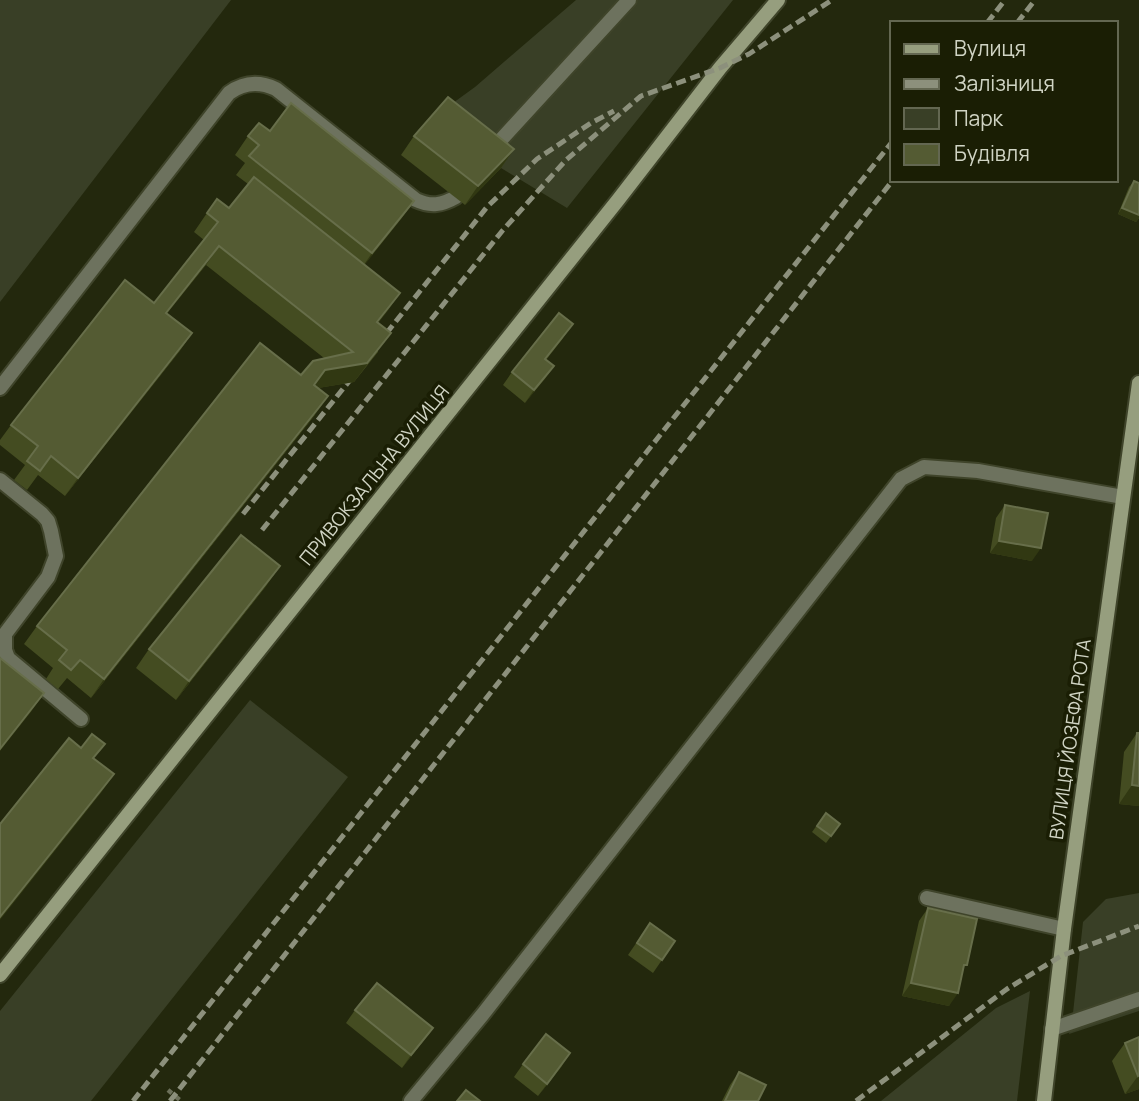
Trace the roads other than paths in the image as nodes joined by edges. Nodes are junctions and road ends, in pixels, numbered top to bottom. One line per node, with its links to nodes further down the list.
1 (629, 0): 3 (street)
2 (778, 0): 12 (main road, ПРИВОКЗАЛЬНА ВУЛИЦЯ)
3 (486, 156)
4 (456, 197): 6 (street)
5 (1139, 383): 8 (main road, ВУЛИЦЯ ЙОЗЕФА РОТА)
6 (0, 388)
7 (0, 480): 9 (street)
8 (1123, 497): 11 (main road, ВУЛИЦЯ ЙОЗЕФА РОТА); 15 (street)
9 (81, 719)
10 (927, 898): 11 (street)
11 (1064, 929): 14 (main road, ВУЛИЦЯ ЙОЗЕФА РОТА)
12 (0, 975)
13 (1139, 999): 14 (street)
14 (1052, 1030): 16 (main road, ВУЛИЦЯ ЙОЗЕФА РОТА)
15 (411, 1101)
16 (1044, 1101)

